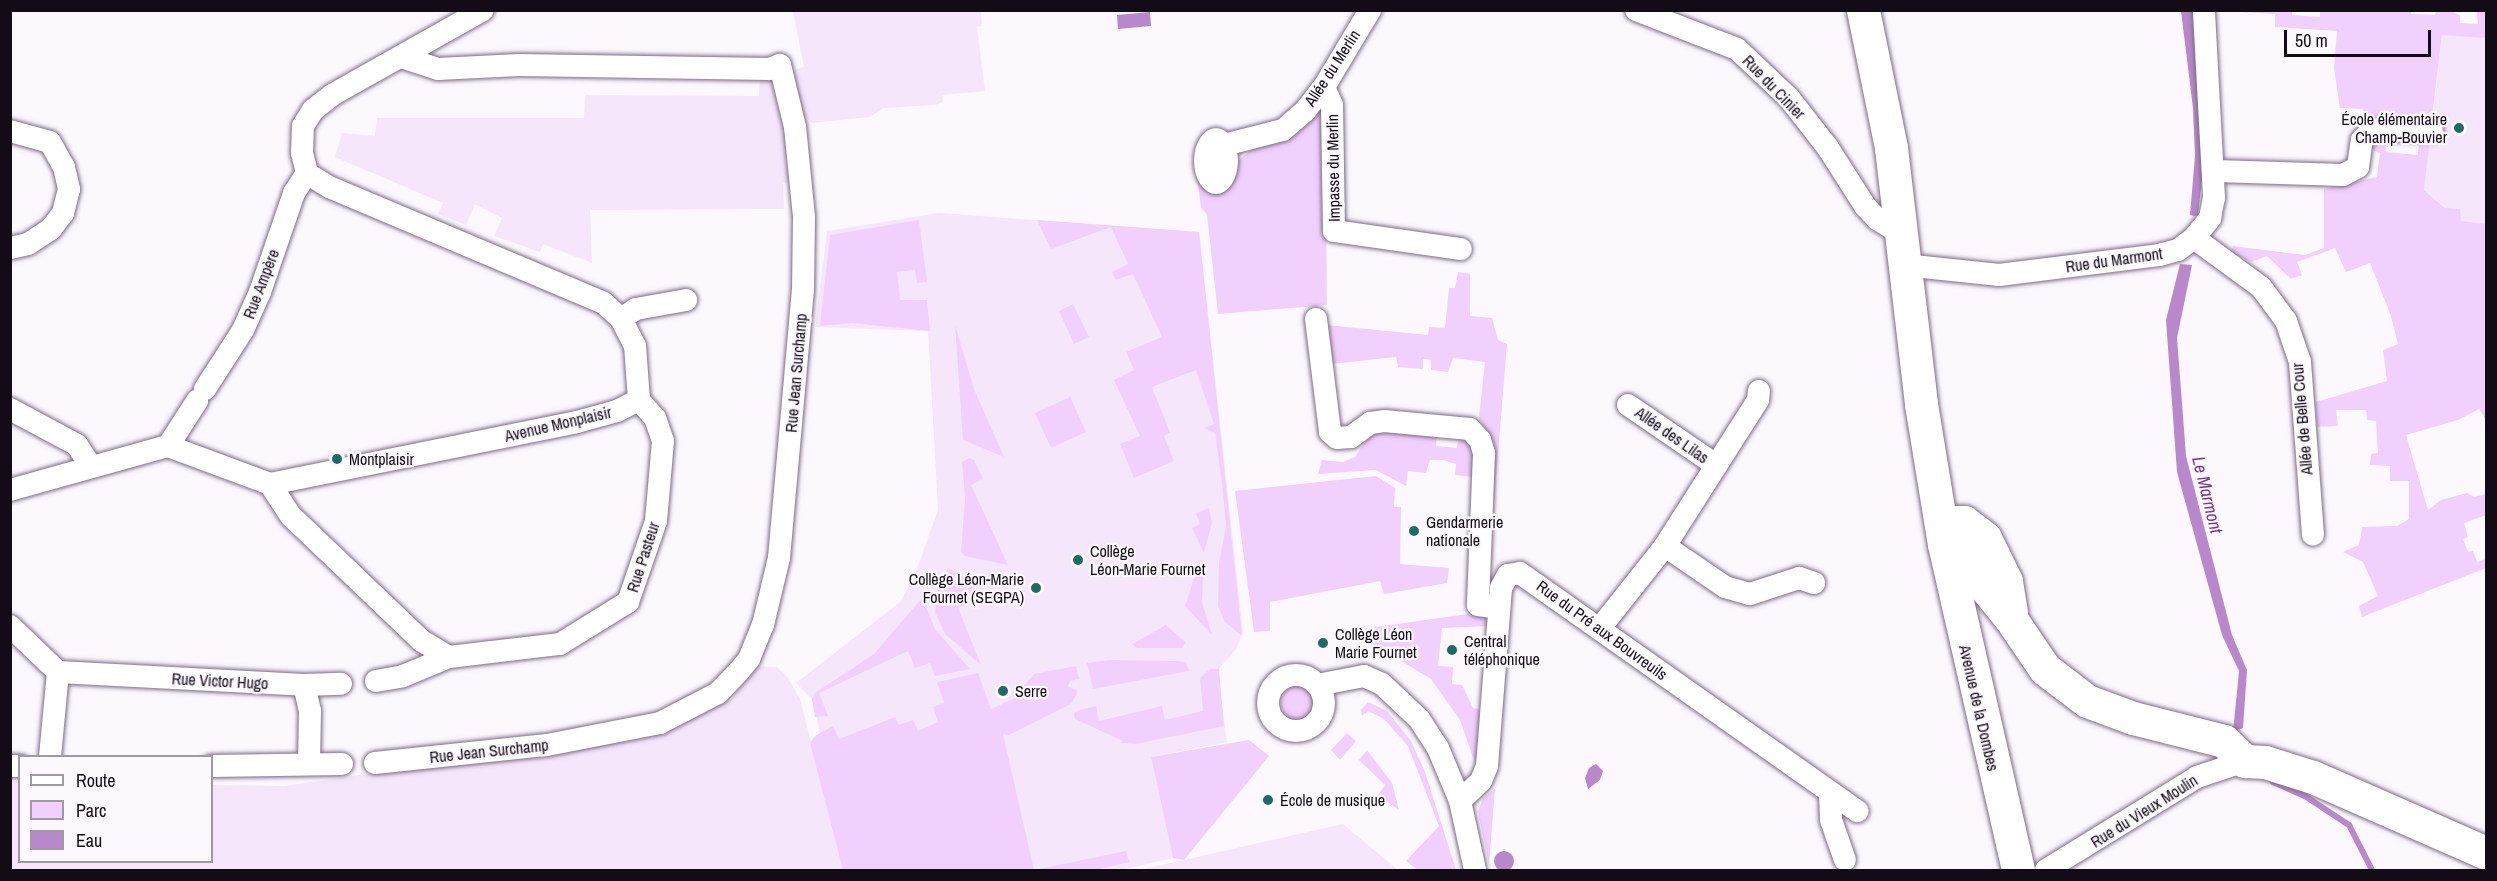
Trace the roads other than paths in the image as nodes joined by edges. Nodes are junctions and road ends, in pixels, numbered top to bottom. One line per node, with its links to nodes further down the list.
1 (1370, 10): 7 (street, Allée du Merlin)
2 (1636, 10): 16 (street, Rue du Cinier)
3 (1863, 10): 16 (main road, Avenue de la Dombes)
4 (2204, 10): 11 (street, Rue du Marmont)
5 (478, 11): 6 (street)
6 (404, 58): 12 (street); 45 (street, Rue Jean Surchamp)
7 (1324, 87): 10 (street, Allée du Merlin); 15 (street, Impasse du Merlin)
8 (10, 131): 14 (street)
9 (2432, 131): 11 (street)
10 (1224, 145)
11 (2216, 171): 13 (street, Rue du Marmont)
12 (307, 173): 18 (street); 24 (street, Rue Ampère)
13 (2194, 238): 16 (street, Rue du Marmont); 30 (street, Allée de Belle Cour)
14 (10, 249)
15 (1461, 249)
16 (1902, 250): 29 (main road, Avenue de la Dombes)
17 (686, 300): 18 (street)
18 (621, 319): 21 (street)
19 (1316, 319): 33 (street)
20 (1759, 391): 26 (street)
21 (639, 400): 27 (street, Avenue Monplaisir); 36 (street, Rue Pasteur)
22 (1628, 405): 26 (street, Allée des Lilas)
23 (10, 409): 25 (street)
24 (168, 446): 25 (street); 27 (street)
25 (90, 465): 28 (street)
26 (1716, 465): 31 (street)
27 (270, 484): 36 (street)
28 (10, 490)
29 (1942, 533): 43 (main road); 54 (main road, Avenue de la Dombes)
30 (2313, 535)
31 (1665, 546): 32 (street); 35 (street)
32 (1814, 583)
33 (1499, 608): 35 (street, Rue du Pré aux Bouvreuils); 49 (street, Rue du Pré aux Bouvreuils)
34 (10, 626): 37 (street)
35 (1600, 628): 48 (street, Rue du Pré aux Bouvreuils)
36 (449, 657): 38 (street, Rue Pasteur)
37 (58, 672): 40 (street, Rue Victor Hugo); 42 (street)
38 (376, 681)
39 (341, 684): 40 (street)
40 (304, 685): 44 (street)
41 (1317, 685): 49 (street)
42 (50, 755)
43 (2246, 761): 51 (main road); 55 (street, Rue du Vieux Moulin)
44 (309, 763): 46 (street); 47 (street)
45 (375, 763)
46 (342, 764)
47 (213, 766)
48 (1830, 792): 50 (street, Rue du Pré aux Bouvreuils); 52 (street)
49 (1460, 801): 53 (street)
50 (1857, 811)
51 (2487, 853)
52 (1845, 860)
53 (1474, 870)
54 (2018, 870)
55 (2046, 870)

